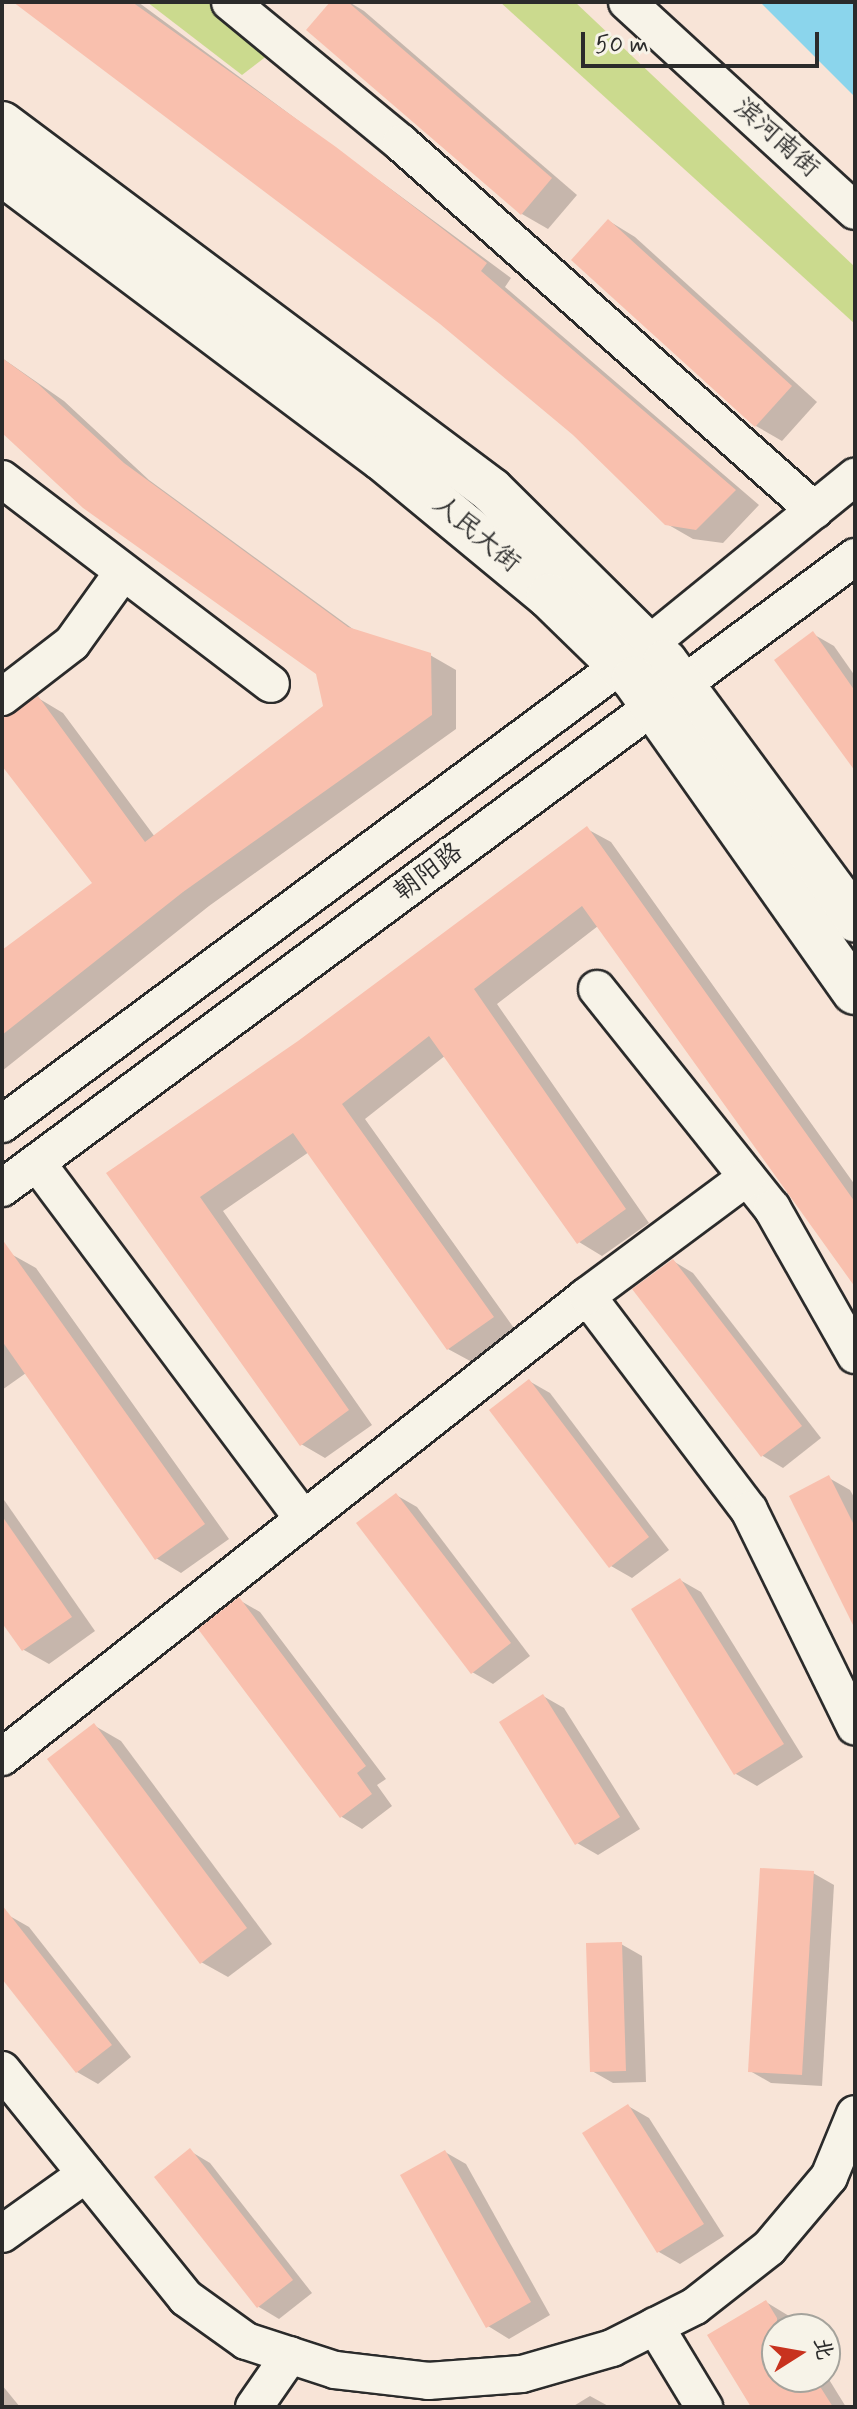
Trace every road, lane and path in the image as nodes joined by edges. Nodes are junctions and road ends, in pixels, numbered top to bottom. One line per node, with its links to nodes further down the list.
1 (230, 2): 8 (street)
2 (627, 2): 5 (street, 滨河南街)
3 (2, 124): 11 (street, 人民大街)
4 (2, 173): 11 (street, 人民大街)
5 (855, 211)
6 (855, 477): 8 (street)
7 (2, 479): 10 (street)
8 (814, 510): 11 (street)
9 (853, 563): 13 (street, 朝阳路)
10 (123, 572): 12 (street); 14 (street)
11 (634, 655): 13 (street, 人民大街); 18 (street)
12 (271, 684)
13 (668, 696): 15 (street, 人民大街); 17 (street, 人民大街); 19 (street, 朝阳路)
14 (2, 697)
15 (855, 920)
16 (597, 989): 20 (street)
17 (855, 992)
18 (2, 1124)
19 (37, 1163): 21 (street, 朝阳路); 24 (street)
20 (747, 1177): 22 (street); 23 (street)
21 (2, 1188)
22 (587, 1296): 24 (street); 25 (street)
23 (855, 1355)
24 (303, 1518): 26 (street)
25 (855, 1726)
26 (2, 1757)
27 (2, 2070): 29 (street)
28 (855, 2114): 31 (street)
29 (86, 2174): 30 (street); 32 (street)
30 (2, 2234)
31 (655, 2326): 32 (street); 34 (street)
32 (290, 2355): 33 (street)
33 (254, 2407)
34 (704, 2407)

